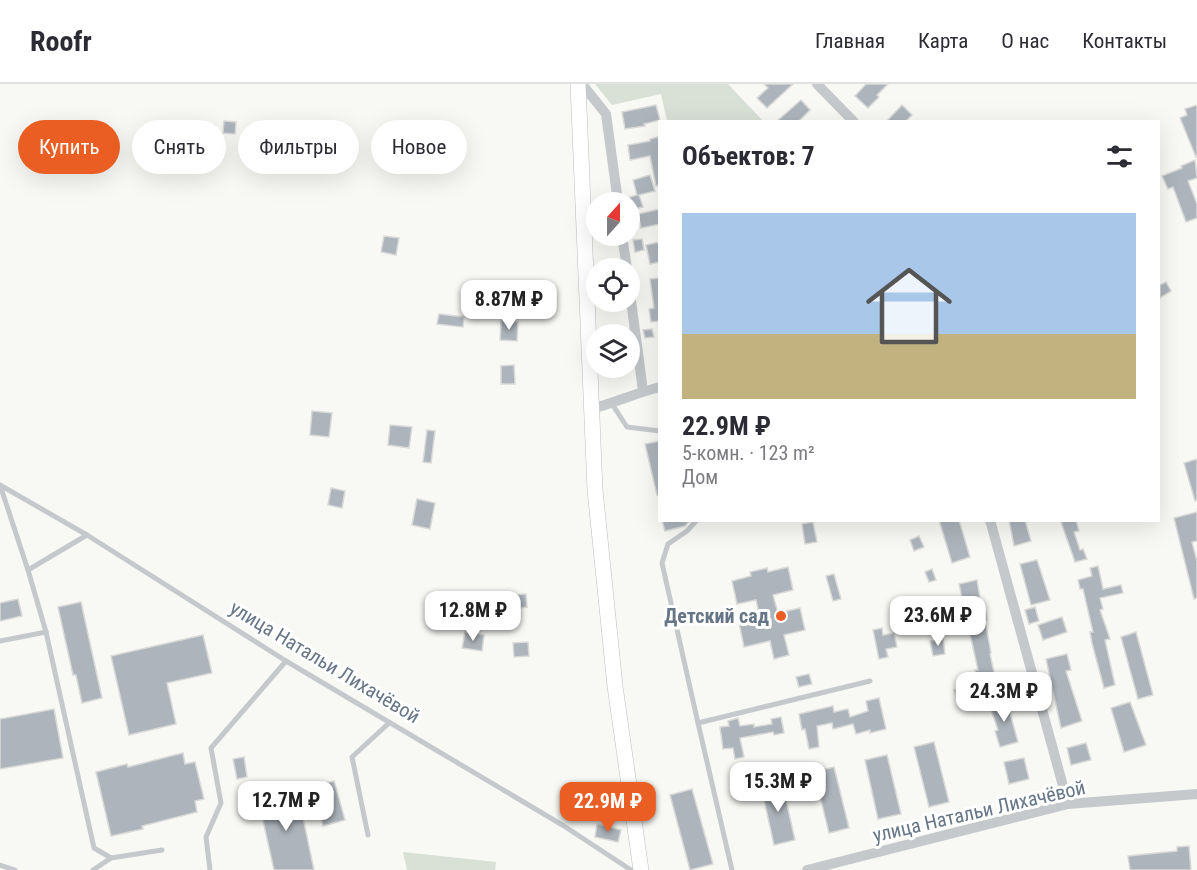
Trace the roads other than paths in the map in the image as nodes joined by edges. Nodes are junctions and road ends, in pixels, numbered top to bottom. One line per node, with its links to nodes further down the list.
1 (580, 84): 4 (street); 9 (street)
2 (817, 84): 3 (street)
3 (852, 120)
4 (617, 192)
5 (633, 312): 7 (street)
6 (658, 387): 7 (street)
7 (643, 391): 8 (street)
8 (612, 404): 9 (street); 10 (lane)
9 (591, 409): 32 (street)
10 (658, 430)
11 (0, 485): 14 (lane, улица Натальи Лихачёвой); 15 (lane)
12 (696, 522): 21 (lane)
13 (991, 522): 23 (street)
14 (87, 535): 15 (lane); 18 (lane, улица Натальи Лихачёвой)
15 (28, 570): 16 (lane)
16 (46, 632): 17 (lane); 26 (lane)
17 (0, 641)
18 (286, 661): 20 (lane, улица Натальи Лихачёвой); 30 (lane)
19 (870, 681): 21 (lane)
20 (389, 723): 24 (lane); 31 (lane, улица Натальи Лихачёвой)
21 (698, 723): 33 (lane)
22 (1197, 794): 23 (street, улица Натальи Лихачёвой)
23 (1068, 804): 34 (street, улица Натальи Лихачёвой)
24 (368, 835)
25 (162, 850): 26 (lane)
26 (111, 858): 29 (lane)
27 (0, 865): 28 (lane)
28 (15, 870)
29 (93, 870)
30 (210, 870)
31 (631, 870)
32 (640, 870)
33 (732, 870)
34 (807, 870)

